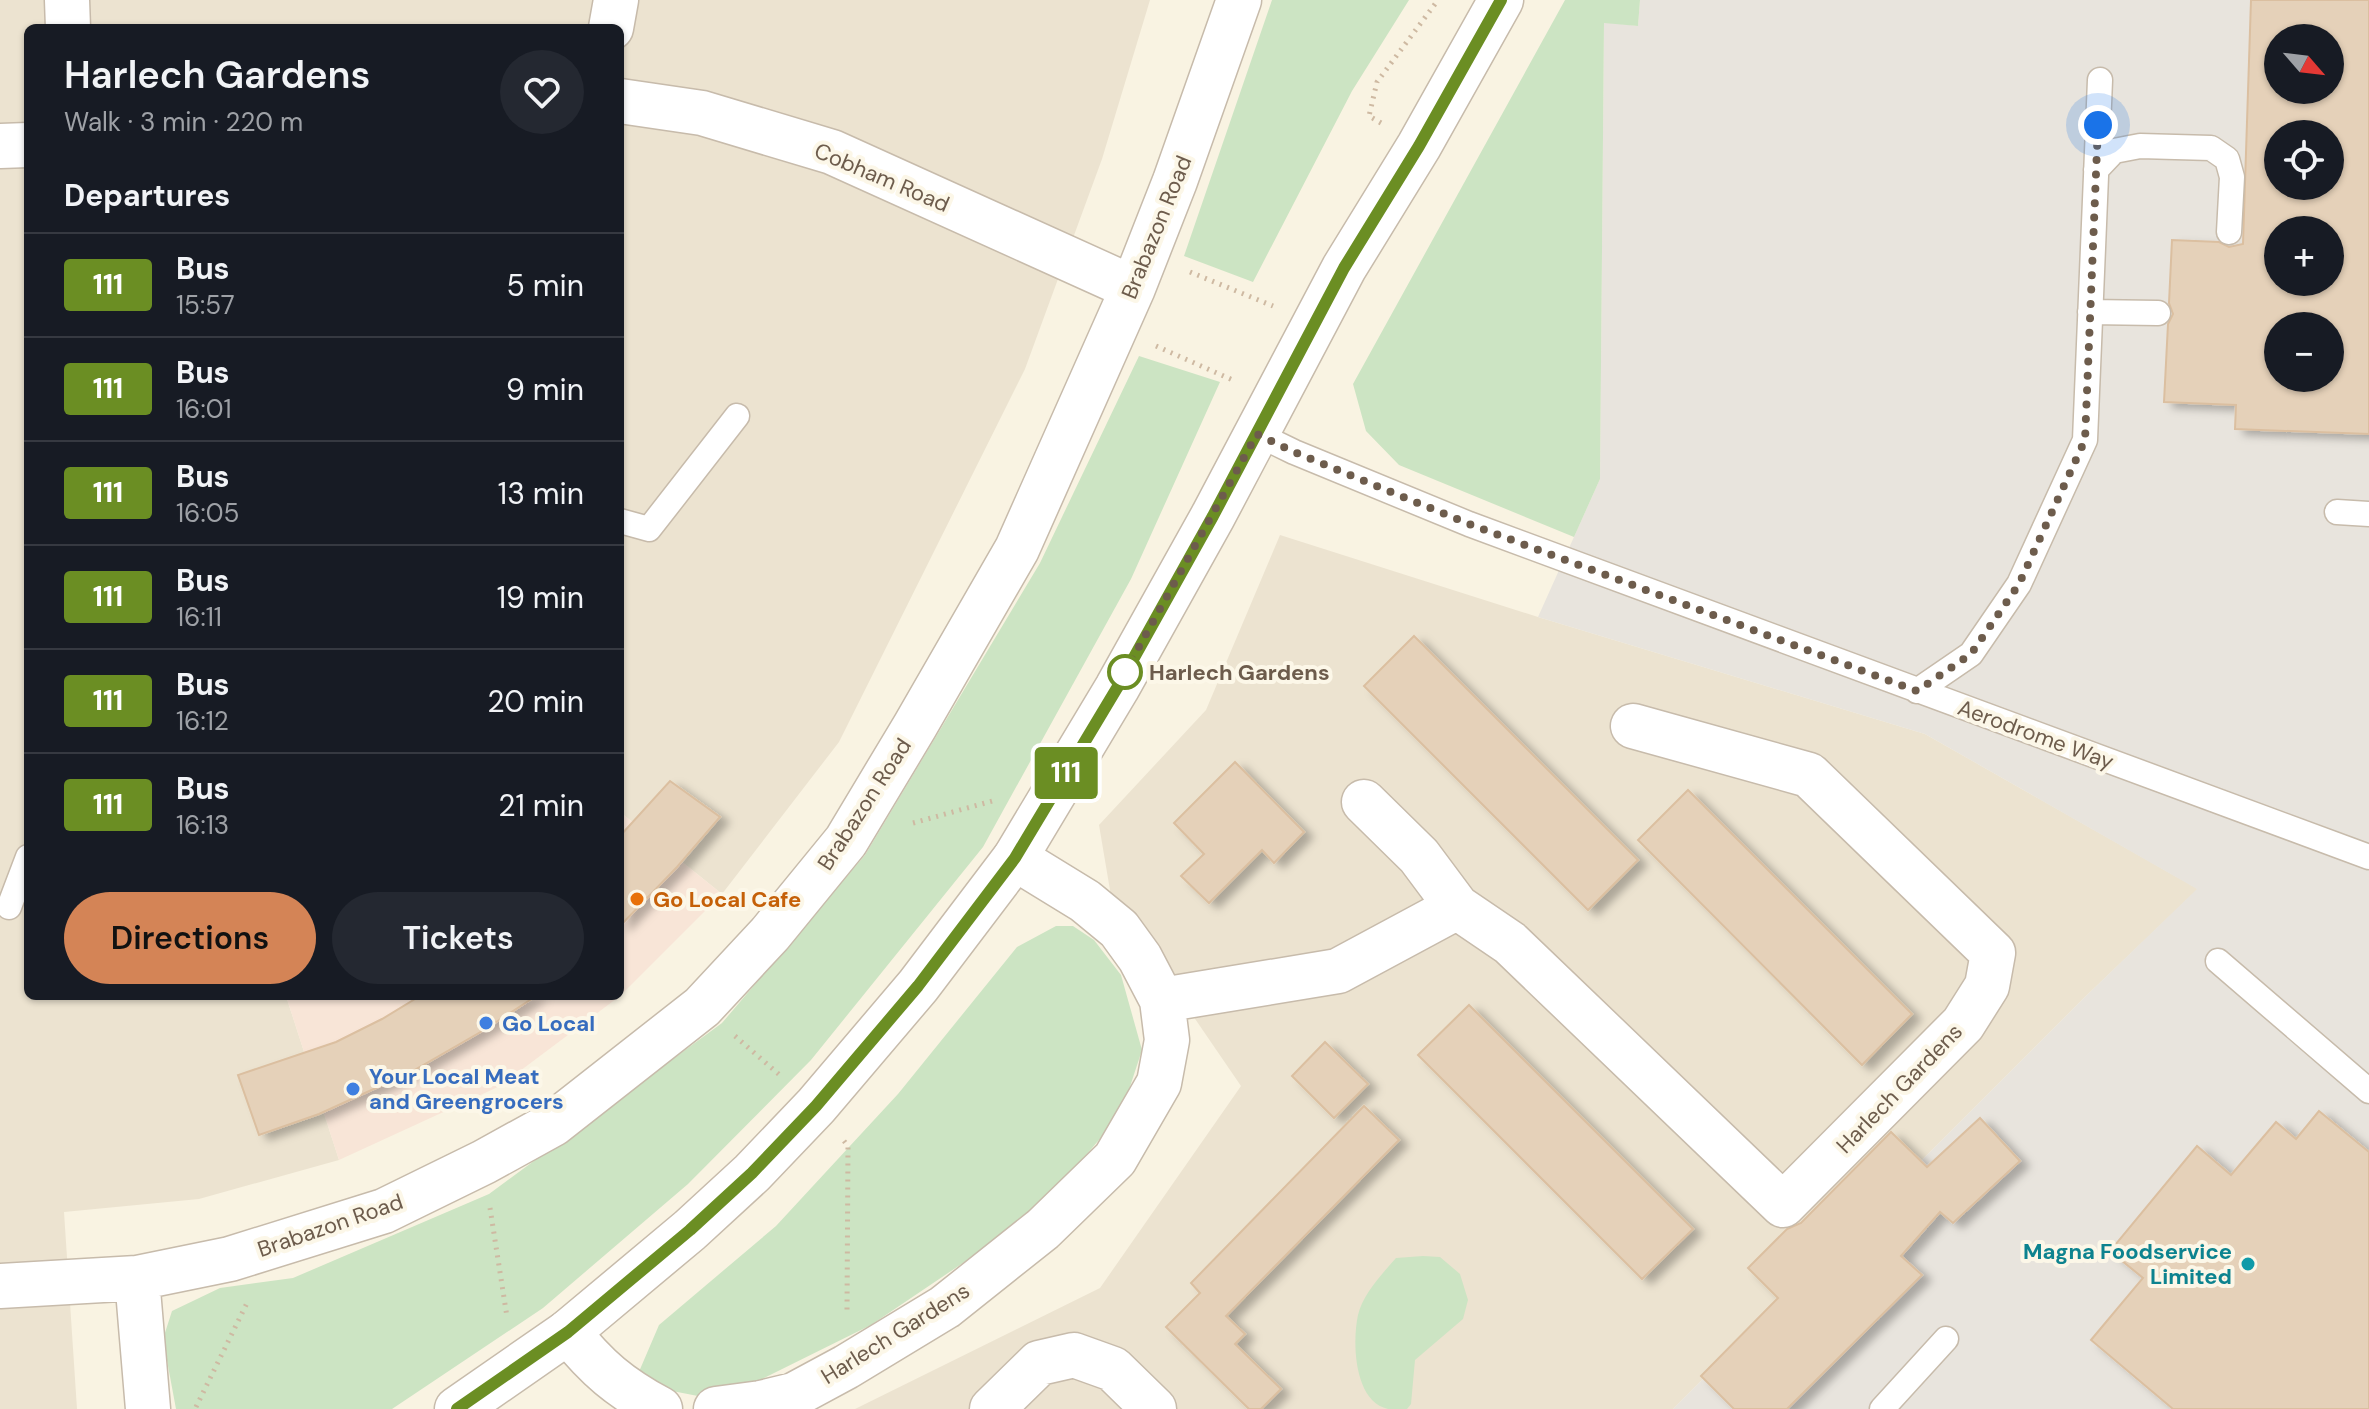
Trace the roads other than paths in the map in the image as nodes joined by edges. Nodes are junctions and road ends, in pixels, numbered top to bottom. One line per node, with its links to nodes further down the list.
1 (67, 0): 5 (street)
2 (616, 0): 6 (street)
3 (1239, 0): 13 (street, Brabazon Road)
4 (1501, 0): 17 (street)
5 (68, 24)
6 (612, 24)
7 (2100, 80): 11 (lane)
8 (624, 102): 13 (street, Cobham Road)
9 (24, 145): 10 (street)
10 (0, 146)
11 (2096, 170): 12 (lane); 14 (lane)
12 (2229, 232)
13 (1139, 271): 32 (street, Brabazon Road)
14 (2090, 312): 15 (lane); 21 (lane)
15 (2158, 313)
16 (737, 416): 20 (lane)
17 (1266, 416): 21 (lane, Aerodrome Way); 25 (street)
18 (2337, 512): 19 (lane)
19 (2369, 514)
20 (624, 522)
21 (1917, 691): 24 (lane, Aerodrome Way)
22 (1633, 726): 28 (street, Harlech Gardens)
23 (1364, 802): 28 (street, Harlech Gardens)
24 (2369, 857)
25 (1015, 858): 30 (street, Harlech Gardens); 34 (street)
26 (24, 868): 27 (lane)
27 (9, 907)
28 (1457, 907): 30 (street)
29 (2218, 961): 31 (lane)
30 (1162, 1000): 36 (street, Harlech Gardens)
31 (2365, 1080)
32 (137, 1278): 33 (street, Brabazon Road); 37 (street)
33 (0, 1286)
34 (568, 1332): 38 (street); 39 (street)
35 (1946, 1339): 43 (lane)
36 (798, 1402): 40 (street, Harlech Gardens)
37 (148, 1409)
38 (457, 1409)
39 (660, 1409)
40 (716, 1409)
41 (992, 1409): 42 (street)
42 (1154, 1409)
43 (1882, 1409)

